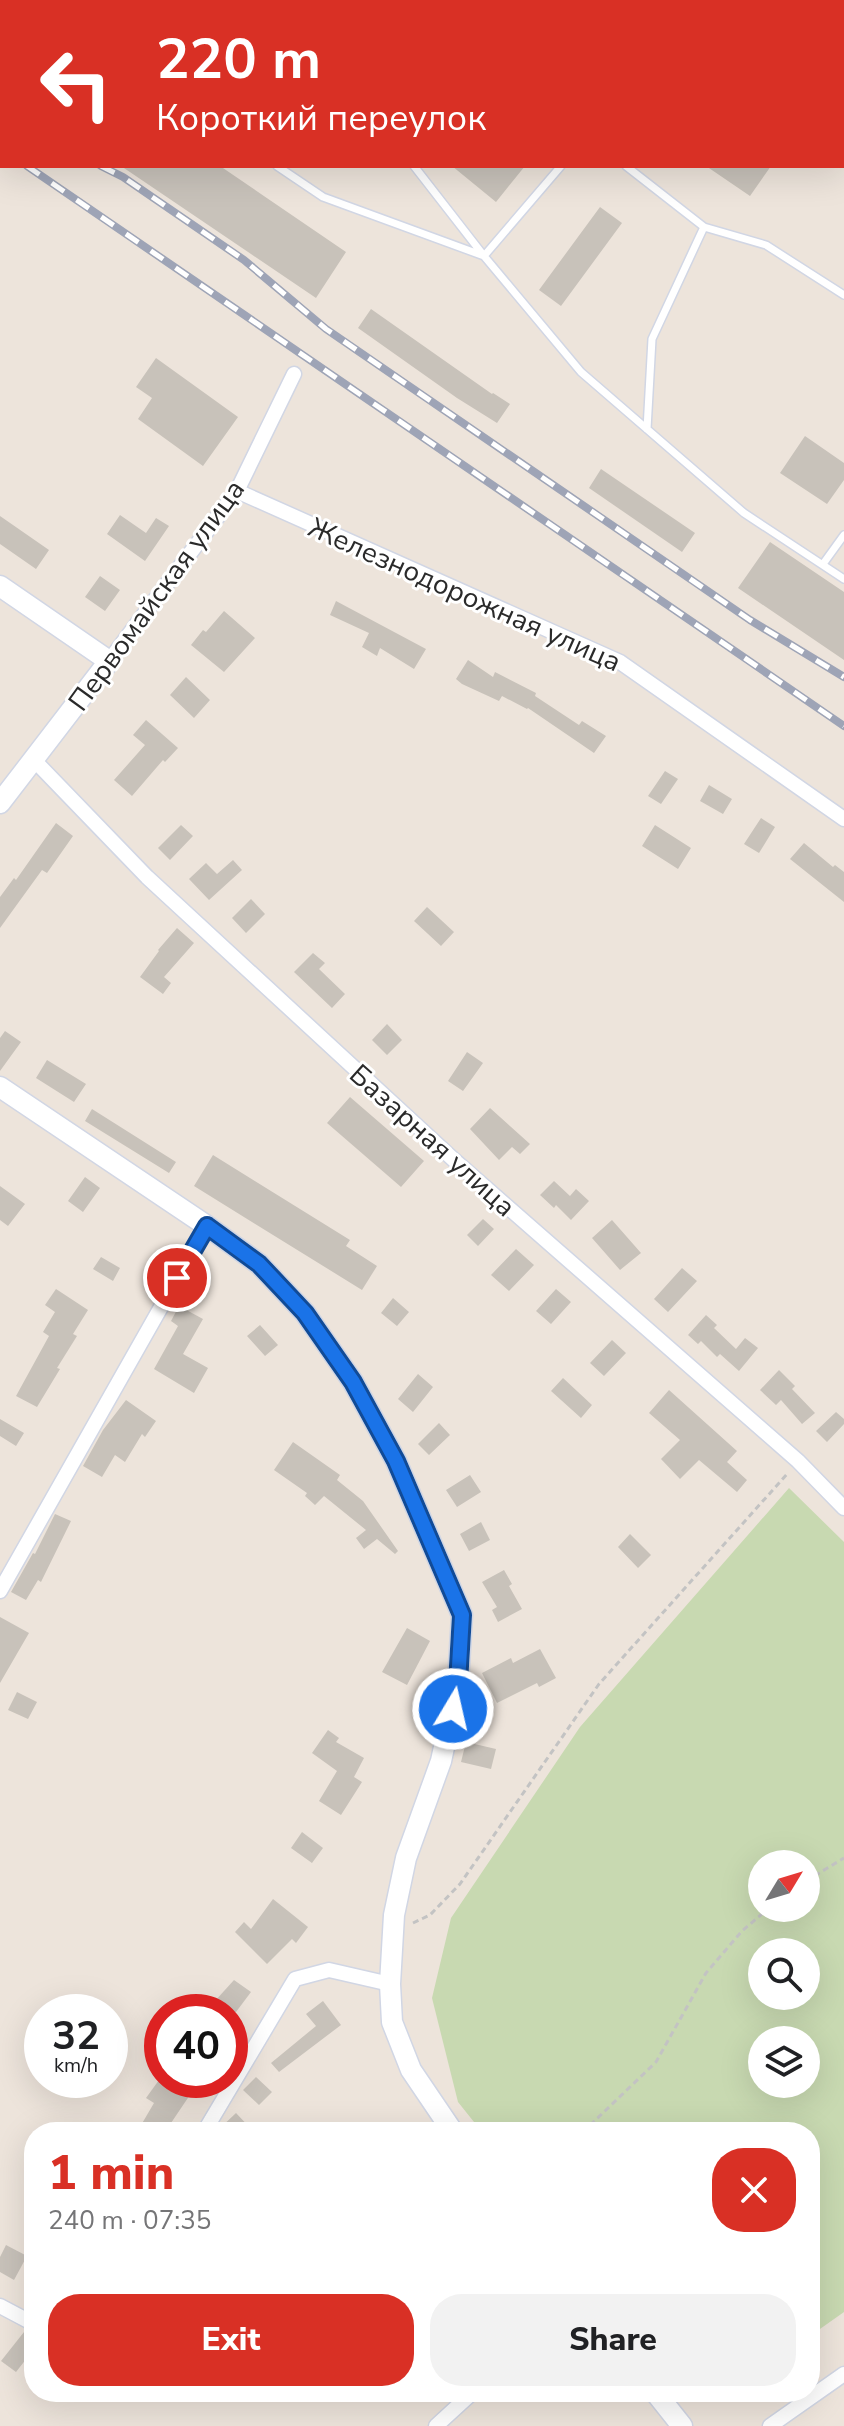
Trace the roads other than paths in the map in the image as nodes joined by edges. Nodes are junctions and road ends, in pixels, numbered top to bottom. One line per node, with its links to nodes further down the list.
1 (280, 168): 6 (lane)
2 (416, 168): 6 (lane)
3 (559, 168): 6 (lane)
4 (629, 168): 5 (lane)
5 (704, 227): 7 (lane); 9 (lane)
6 (484, 256): 9 (lane)
7 (844, 295)
8 (294, 374): 10 (street, Первомайская улица)
9 (647, 429): 12 (lane)
10 (237, 491): 15 (street, Первомайская улица); 18 (street, Железнодорожная улица)
11 (844, 535): 12 (lane)
12 (823, 564): 13 (lane)
13 (844, 579)
14 (0, 586): 15 (street)
15 (109, 661): 16 (street, Первомайская улица)
16 (34, 760): 17 (street, Первомайская улица); 21 (street, Базарная улица)
17 (0, 803)
18 (844, 819)
19 (0, 1087): 20 (street)
20 (207, 1226): 22 (street); 23 (street)
21 (844, 1508)
22 (0, 1591)
23 (390, 1984): 24 (street); 25 (street)
24 (210, 2122)
25 (446, 2122)
26 (0, 2306): 27 (street)
27 (24, 2319)
28 (844, 2374): 29 (street)
29 (820, 2391)
30 (462, 2402): 33 (street)
31 (663, 2402): 34 (street)
32 (804, 2402): 35 (street)
33 (436, 2426)
34 (682, 2426)
35 (770, 2426)

